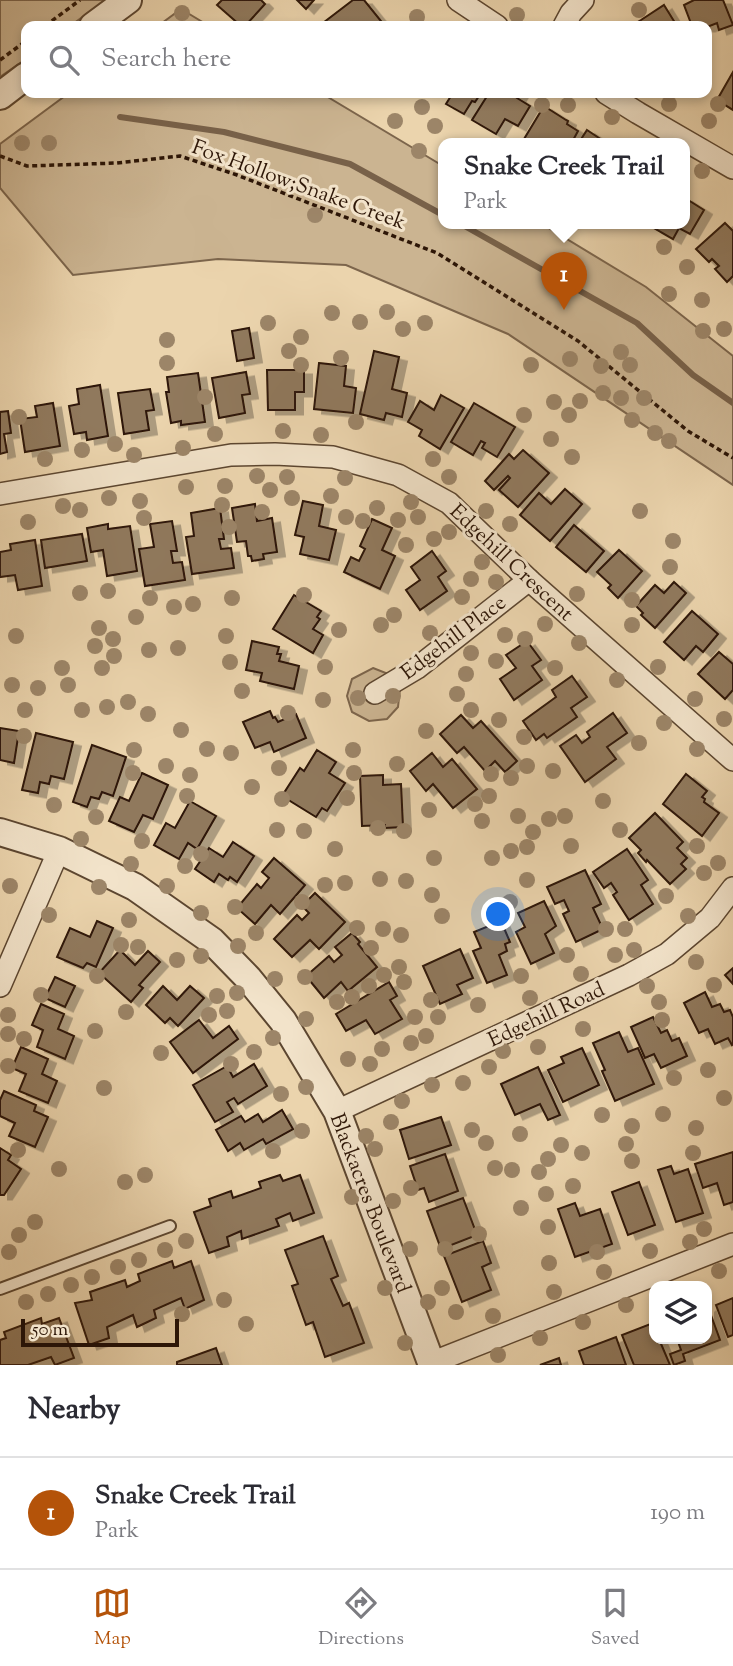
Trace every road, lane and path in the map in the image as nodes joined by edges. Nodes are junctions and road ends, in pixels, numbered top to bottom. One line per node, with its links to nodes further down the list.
1 (80, 0): 5 (path)
2 (128, 0): 6 (street)
3 (458, 0): 7 (street)
4 (583, 0): 8 (street)
5 (52, 21)
6 (100, 21)
7 (490, 21)
8 (567, 21)
9 (21, 44): 10 (path)
10 (0, 60)
11 (21, 80): 12 (street)
12 (0, 96)
13 (614, 98): 14 (street)
14 (681, 138)
15 (690, 143): 17 (street)
16 (0, 156): 18 (path, Fox Hollow;Snake Creek)
17 (733, 168)
18 (733, 458)
19 (0, 494): 20 (street, Edgehill Crescent)
20 (529, 580): 21 (street, Edgehill Place); 22 (street, Edgehill Crescent)
21 (375, 693)
22 (733, 761)
23 (0, 832): 24 (street, Blackacres Boulevard)
24 (60, 850): 26 (street); 27 (street, Blackacres Boulevard)
25 (733, 888): 27 (street, Edgehill Road)
26 (0, 986)
27 (337, 1111): 31 (street, Blackacres Boulevard)
28 (170, 1226): 30 (lane)
29 (733, 1244): 31 (street)
30 (0, 1289)
31 (431, 1364)

